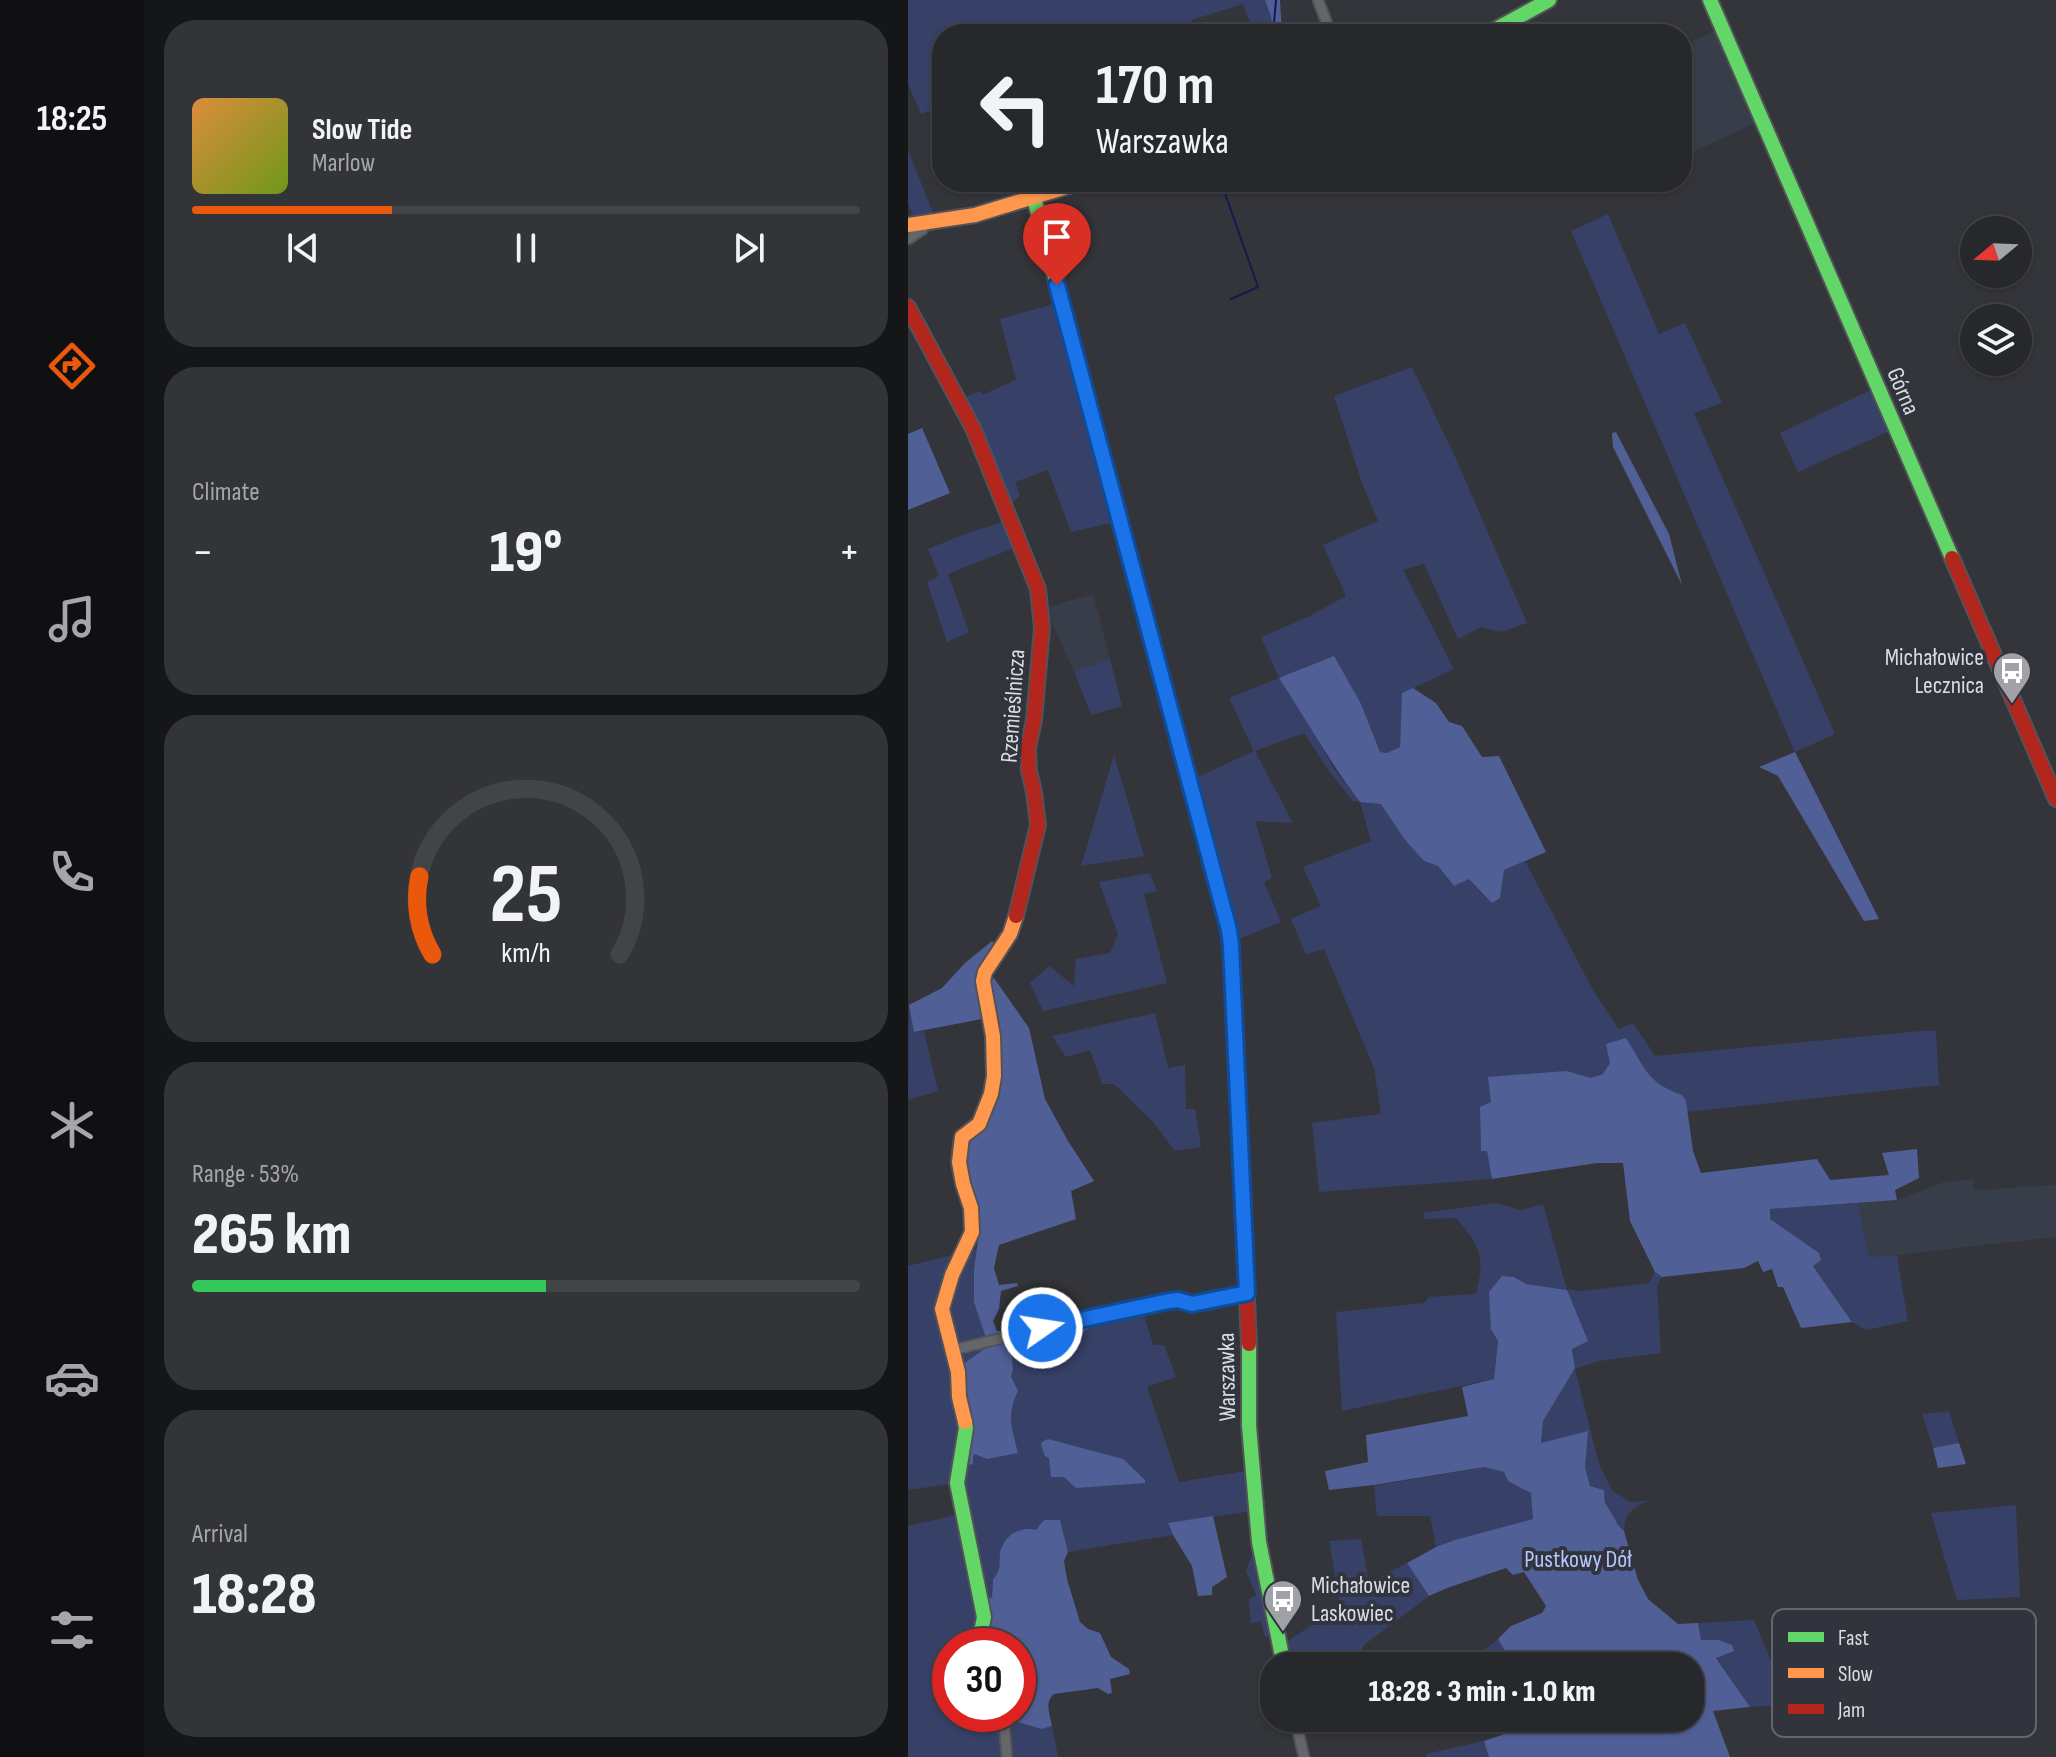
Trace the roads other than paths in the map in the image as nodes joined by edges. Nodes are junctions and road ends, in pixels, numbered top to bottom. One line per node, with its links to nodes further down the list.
1 (1318, 0): 4 (street)
2 (1549, 0): 5 (street)
3 (1710, 0): 11 (street, Górna)
4 (1327, 24)
5 (1505, 24)
6 (1052, 192): 7 (street)
7 (1034, 198): 8 (street); 12 (street, Warszawka)
8 (915, 224): 9 (street)
9 (908, 239)
10 (908, 307): 13 (street, Rzemieślnicza)
11 (2055, 794)
12 (1247, 1293): 13 (street); 15 (street, Warszawka)
13 (953, 1350): 14 (street)
14 (982, 1628)
15 (1281, 1652)
16 (1005, 1732): 18 (street)
17 (1298, 1732): 19 (street)
18 (1007, 1757)
19 (1304, 1757)

